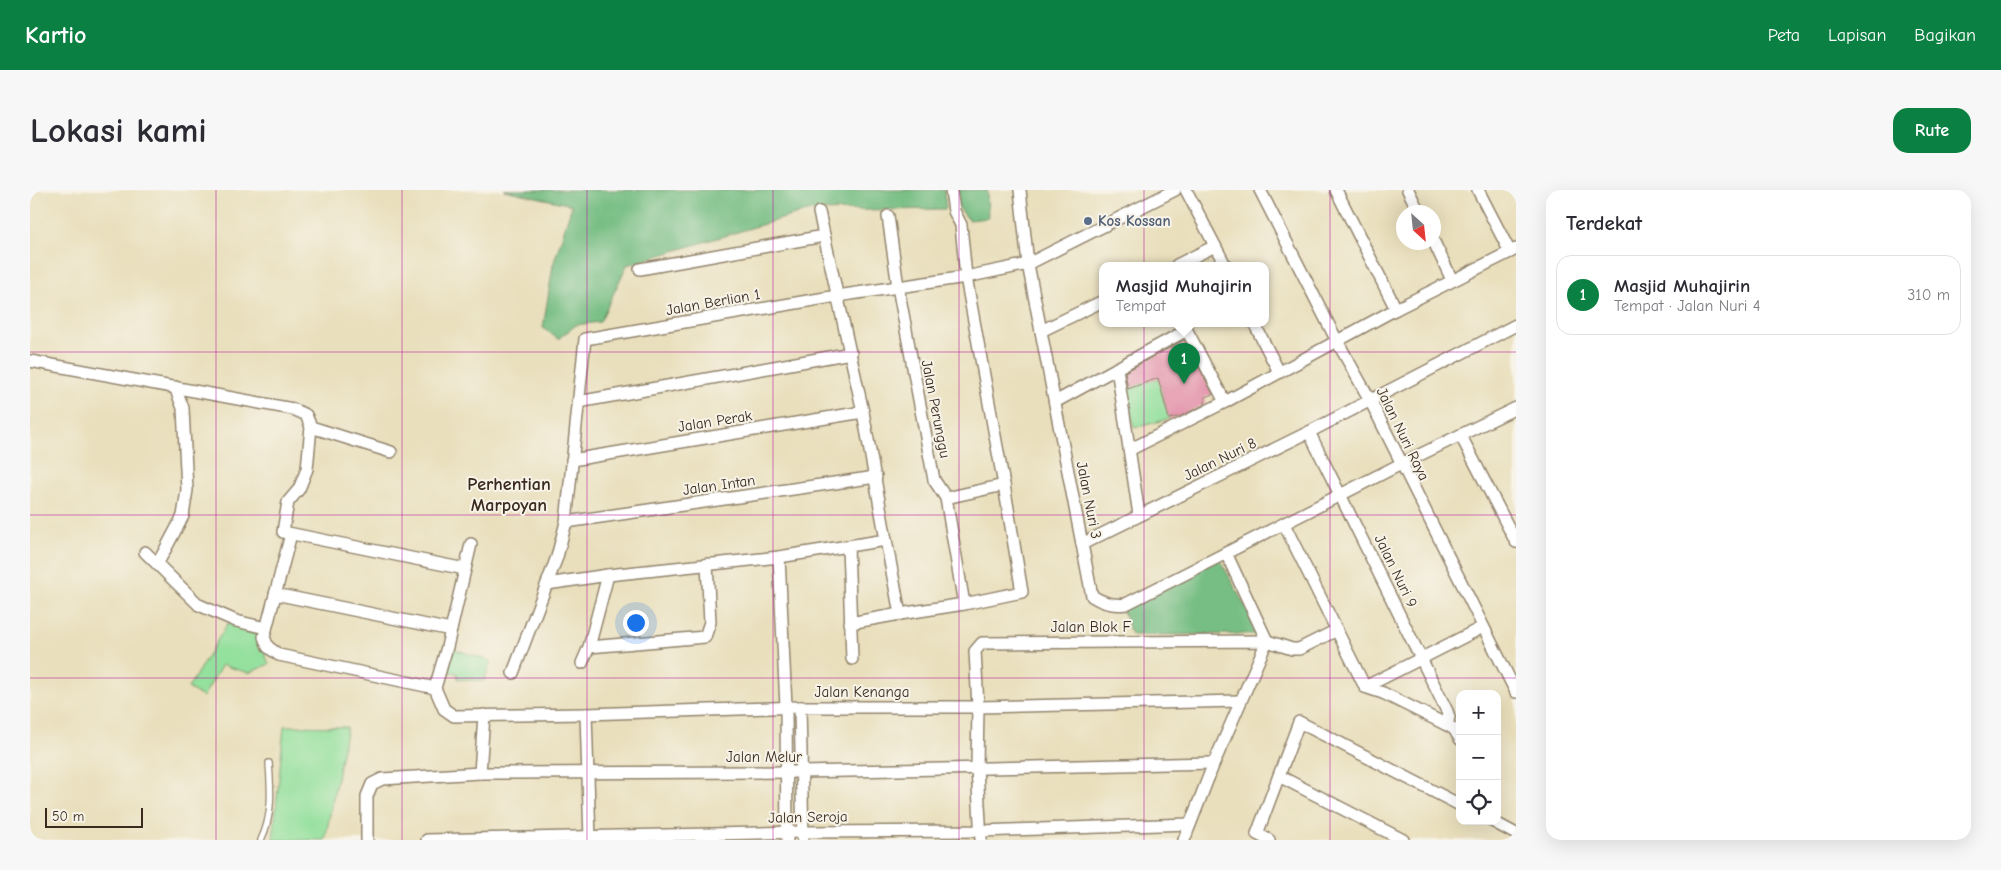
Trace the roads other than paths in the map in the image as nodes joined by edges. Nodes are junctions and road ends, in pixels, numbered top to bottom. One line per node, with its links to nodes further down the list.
1 (951, 190): 20 (street)
2 (1020, 190): 18 (street, Jalan Nuri 3)
3 (1175, 190): 18 (street, Jalan Berlian 1)
4 (1186, 190): 13 (street)
5 (1260, 190): 30 (street, Jalan Nuri Raya)
6 (1336, 190): 25 (street)
7 (1408, 190): 9 (street)
8 (1478, 190): 15 (street)
9 (1416, 205)
10 (819, 212): 12 (street)
11 (888, 216): 22 (street, Jalan Perunggu)
12 (824, 236): 19 (street); 23 (street)
13 (1215, 246): 16 (street); 17 (street)
14 (1438, 250): 21 (street)
15 (1513, 251): 21 (street)
16 (1183, 262)
17 (1223, 262)
18 (1028, 264): 20 (street, Jalan Berlian 1); 29 (street, Jalan Nuri 3)
19 (640, 269)
20 (966, 277): 22 (street, Jalan Berlian 1); 50 (street)
21 (1452, 280): 25 (street)
22 (898, 287): 23 (street, Jalan Berlian 1); 52 (street, Jalan Perunggu)
23 (837, 296): 31 (street); 37 (street, Jalan Berlian 1)
24 (1099, 303): 29 (street)
25 (1396, 308): 30 (street)
26 (1516, 325): 36 (street, Jalan Nuri 8)
27 (1185, 327): 33 (street); 39 (street)
28 (1256, 327): 34 (street)
29 (1041, 331): 38 (street, Jalan Nuri 3)
30 (1337, 341): 34 (street); 36 (street, Jalan Nuri Raya)
31 (851, 353): 37 (street); 41 (street)
32 (30, 361): 35 (street)
33 (1117, 368): 38 (street); 45 (street)
34 (1279, 372): 39 (street)
35 (175, 387): 42 (street); 65 (street)
36 (1370, 400): 43 (street, Jalan Nuri 8); 48 (street, Jalan Nuri Raya)
37 (578, 402): 47 (street, Jalan Berlian 1)
38 (1055, 402): 60 (street, Jalan Nuri 3)
39 (1225, 402): 45 (street)
40 (1516, 408): 44 (street)
41 (863, 412): 47 (street, Jalan Perak); 49 (street)
42 (311, 427): 46 (street); 56 (street)
43 (1310, 432): 51 (street, Jalan Nuri 9); 53 (street, Jalan Nuri 8)
44 (1461, 436): 48 (street); 58 (street)
45 (1129, 450): 53 (street)
46 (391, 452)
47 (572, 460): 54 (street, Jalan Berlian 1)
48 (1401, 464): 51 (street); 74 (street, Jalan Nuri Raya)
49 (876, 477): 54 (street, Jalan Intan); 57 (street)
50 (1004, 485): 52 (street); 71 (street)
51 (1341, 494): 55 (street); 80 (street, Jalan Nuri 9)
52 (946, 498): 71 (street, Jalan Perunggu)
53 (1140, 515): 60 (street, Jalan Nuri 8)
54 (566, 522): 69 (street, Jalan Berlian 1)
55 (1284, 524): 63 (street); 77 (street)
56 (291, 534): 67 (street); 70 (street)
57 (886, 540): 61 (street); 72 (street)
58 (1516, 542)
59 (471, 544): 67 (street)
60 (1082, 544): 63 (street, Jalan Nuri 3)
61 (848, 546): 64 (street); 73 (street)
62 (145, 552): 65 (street)
63 (1226, 553): 78 (street)
64 (779, 557): 66 (street); 88 (street)
65 (158, 563): 75 (street)
66 (706, 564): 68 (street); 79 (street)
67 (465, 569): 76 (street)
68 (608, 575): 69 (street); 79 (street)
69 (546, 584): 83 (street, Jalan Berlian 1)
70 (275, 594): 75 (street); 76 (street)
71 (964, 604): 72 (street)
72 (900, 614): 73 (street)
73 (850, 623): 81 (street)
74 (1483, 627): 80 (street); 86 (street, Jalan Nuri Raya)
75 (266, 628): 85 (street)
76 (451, 630): 85 (street)
77 (1337, 630): 78 (street, Jalan Blok F); 84 (street)
78 (1267, 641): 87 (street); 90 (street, Jalan Blok F)
79 (589, 648): 82 (street)
80 (1422, 658): 84 (street); 93 (street, Jalan Nuri 9)
81 (852, 659)
82 (582, 663)
83 (513, 673)
84 (1365, 687): 93 (street)
85 (435, 688): 92 (street, Jalan Kenanga)
86 (1516, 692)
87 (1240, 701): 90 (street, Jalan Kenanga); 96 (street)
88 (786, 707): 89 (street, Jalan Kenanga); 91 (street, Jalan Kenanga); 99 (street)
89 (800, 707): 90 (street, Jalan Kenanga); 100 (street)
90 (978, 707): 97 (street, Jalan Blok F)
91 (586, 714): 92 (street, Jalan Kenanga); 98 (street)
92 (484, 715): 101 (street)
93 (1447, 724): 94 (street)
94 (1458, 735)
95 (269, 763): 112 (lane)
96 (1214, 763): 97 (street, Jalan Melur); 104 (street)
97 (977, 768): 100 (street, Jalan Melur); 108 (street, Jalan Blok F)
98 (588, 772): 99 (street, Jalan Melur); 101 (street, Jalan Melur); 111 (street)
99 (786, 772): 100 (street, Jalan Melur); 109 (street)
100 (802, 772): 107 (street)
101 (480, 773): 113 (street, Jalan Melur)
102 (1279, 776): 103 (street); 110 (street); 117 (street)
103 (1456, 803)
104 (1190, 824): 108 (street, Jalan Seroja); 115 (street)
105 (1499, 825): 106 (street)
106 (1516, 834)
107 (803, 836): 108 (street, Jalan Seroja); 109 (street, Jalan Seroja)
108 (981, 836)
109 (787, 837): 111 (street, Jalan Seroja)
110 (1256, 837): 116 (street)
111 (590, 838): 114 (street, Jalan Seroja)
112 (261, 840)
113 (367, 840)
114 (428, 840)
115 (1184, 840)
116 (1269, 840)
117 (1403, 840)

